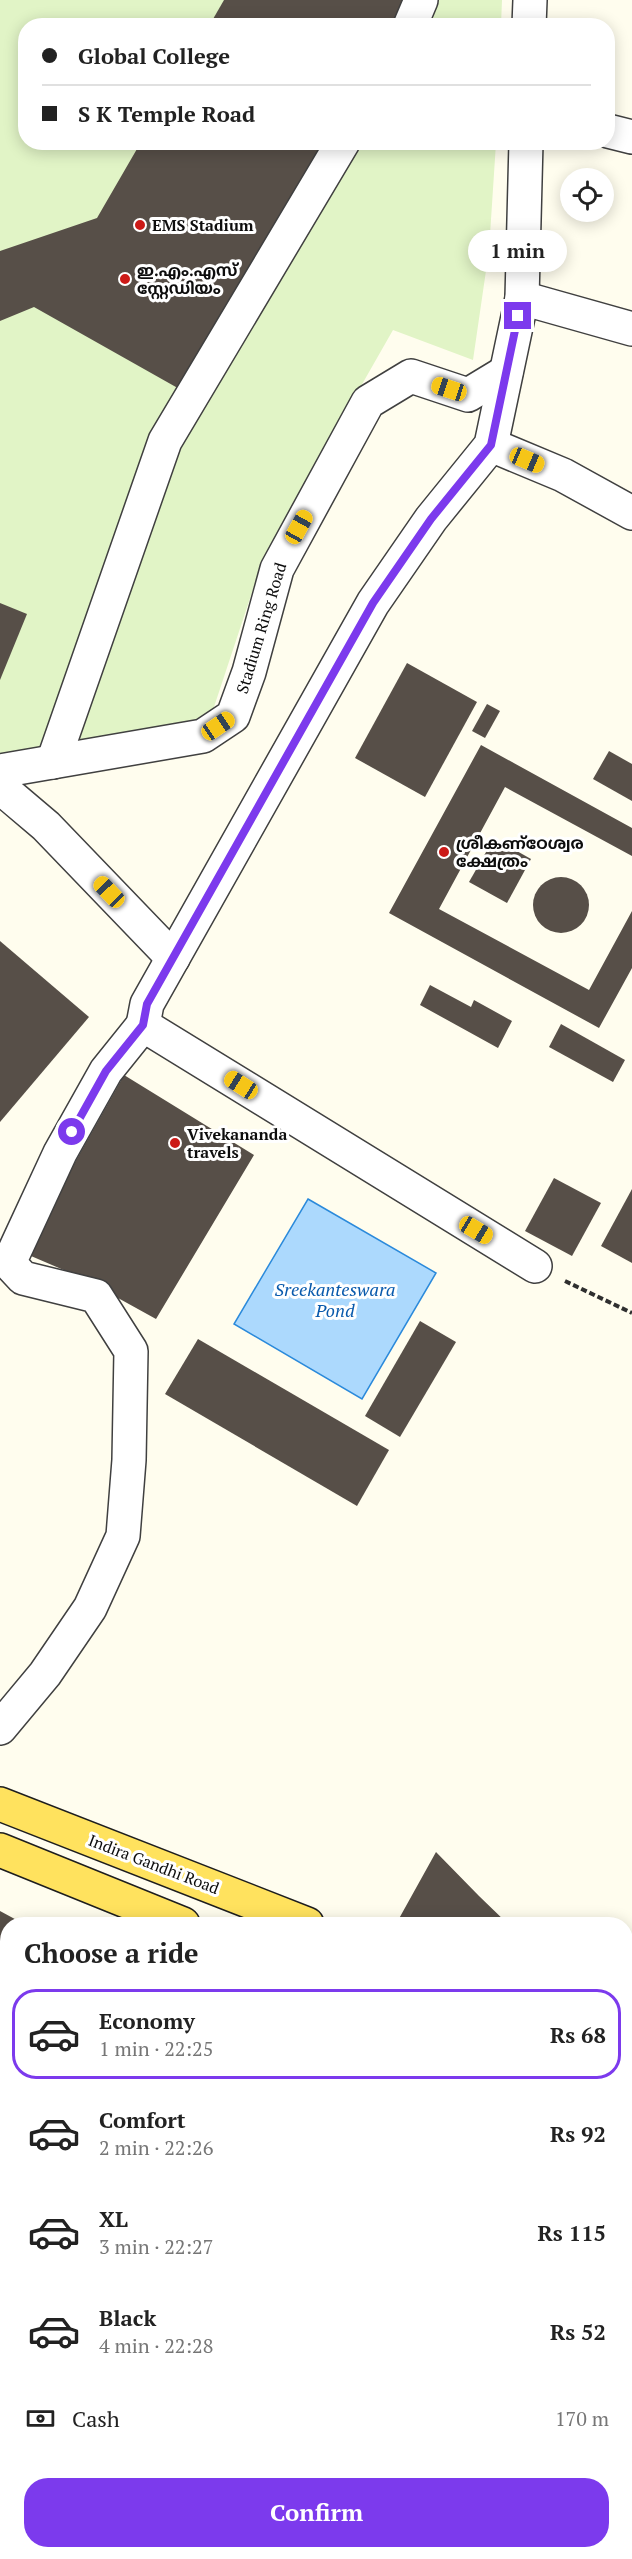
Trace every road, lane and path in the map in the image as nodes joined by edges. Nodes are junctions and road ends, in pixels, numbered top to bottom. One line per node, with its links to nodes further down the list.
1 (421, 0): 3 (street)
2 (530, 0): 4 (street)
3 (413, 18)
4 (529, 18)
5 (615, 133): 6 (street)
6 (632, 137)
7 (338, 150): 14 (street)
8 (526, 150): 9 (street)
9 (522, 298): 10 (street); 11 (street)
10 (632, 329)
11 (506, 372): 12 (street); 14 (street, Stadium Ring Road)
12 (491, 445): 13 (street); 17 (street)
13 (632, 513)
14 (53, 762): 15 (street, Stadium Ring Road)
15 (0, 771)
16 (0, 787): 17 (street)
17 (172, 958): 18 (street)
18 (143, 1025): 19 (street); 21 (street)
19 (535, 1266): 20 (path)
20 (632, 1313)
21 (0, 1728)
22 (0, 1804): 25 (main road, Indira Gandhi Road)
23 (0, 1850): 24 (main road)
24 (166, 1917)
25 (289, 1917)

